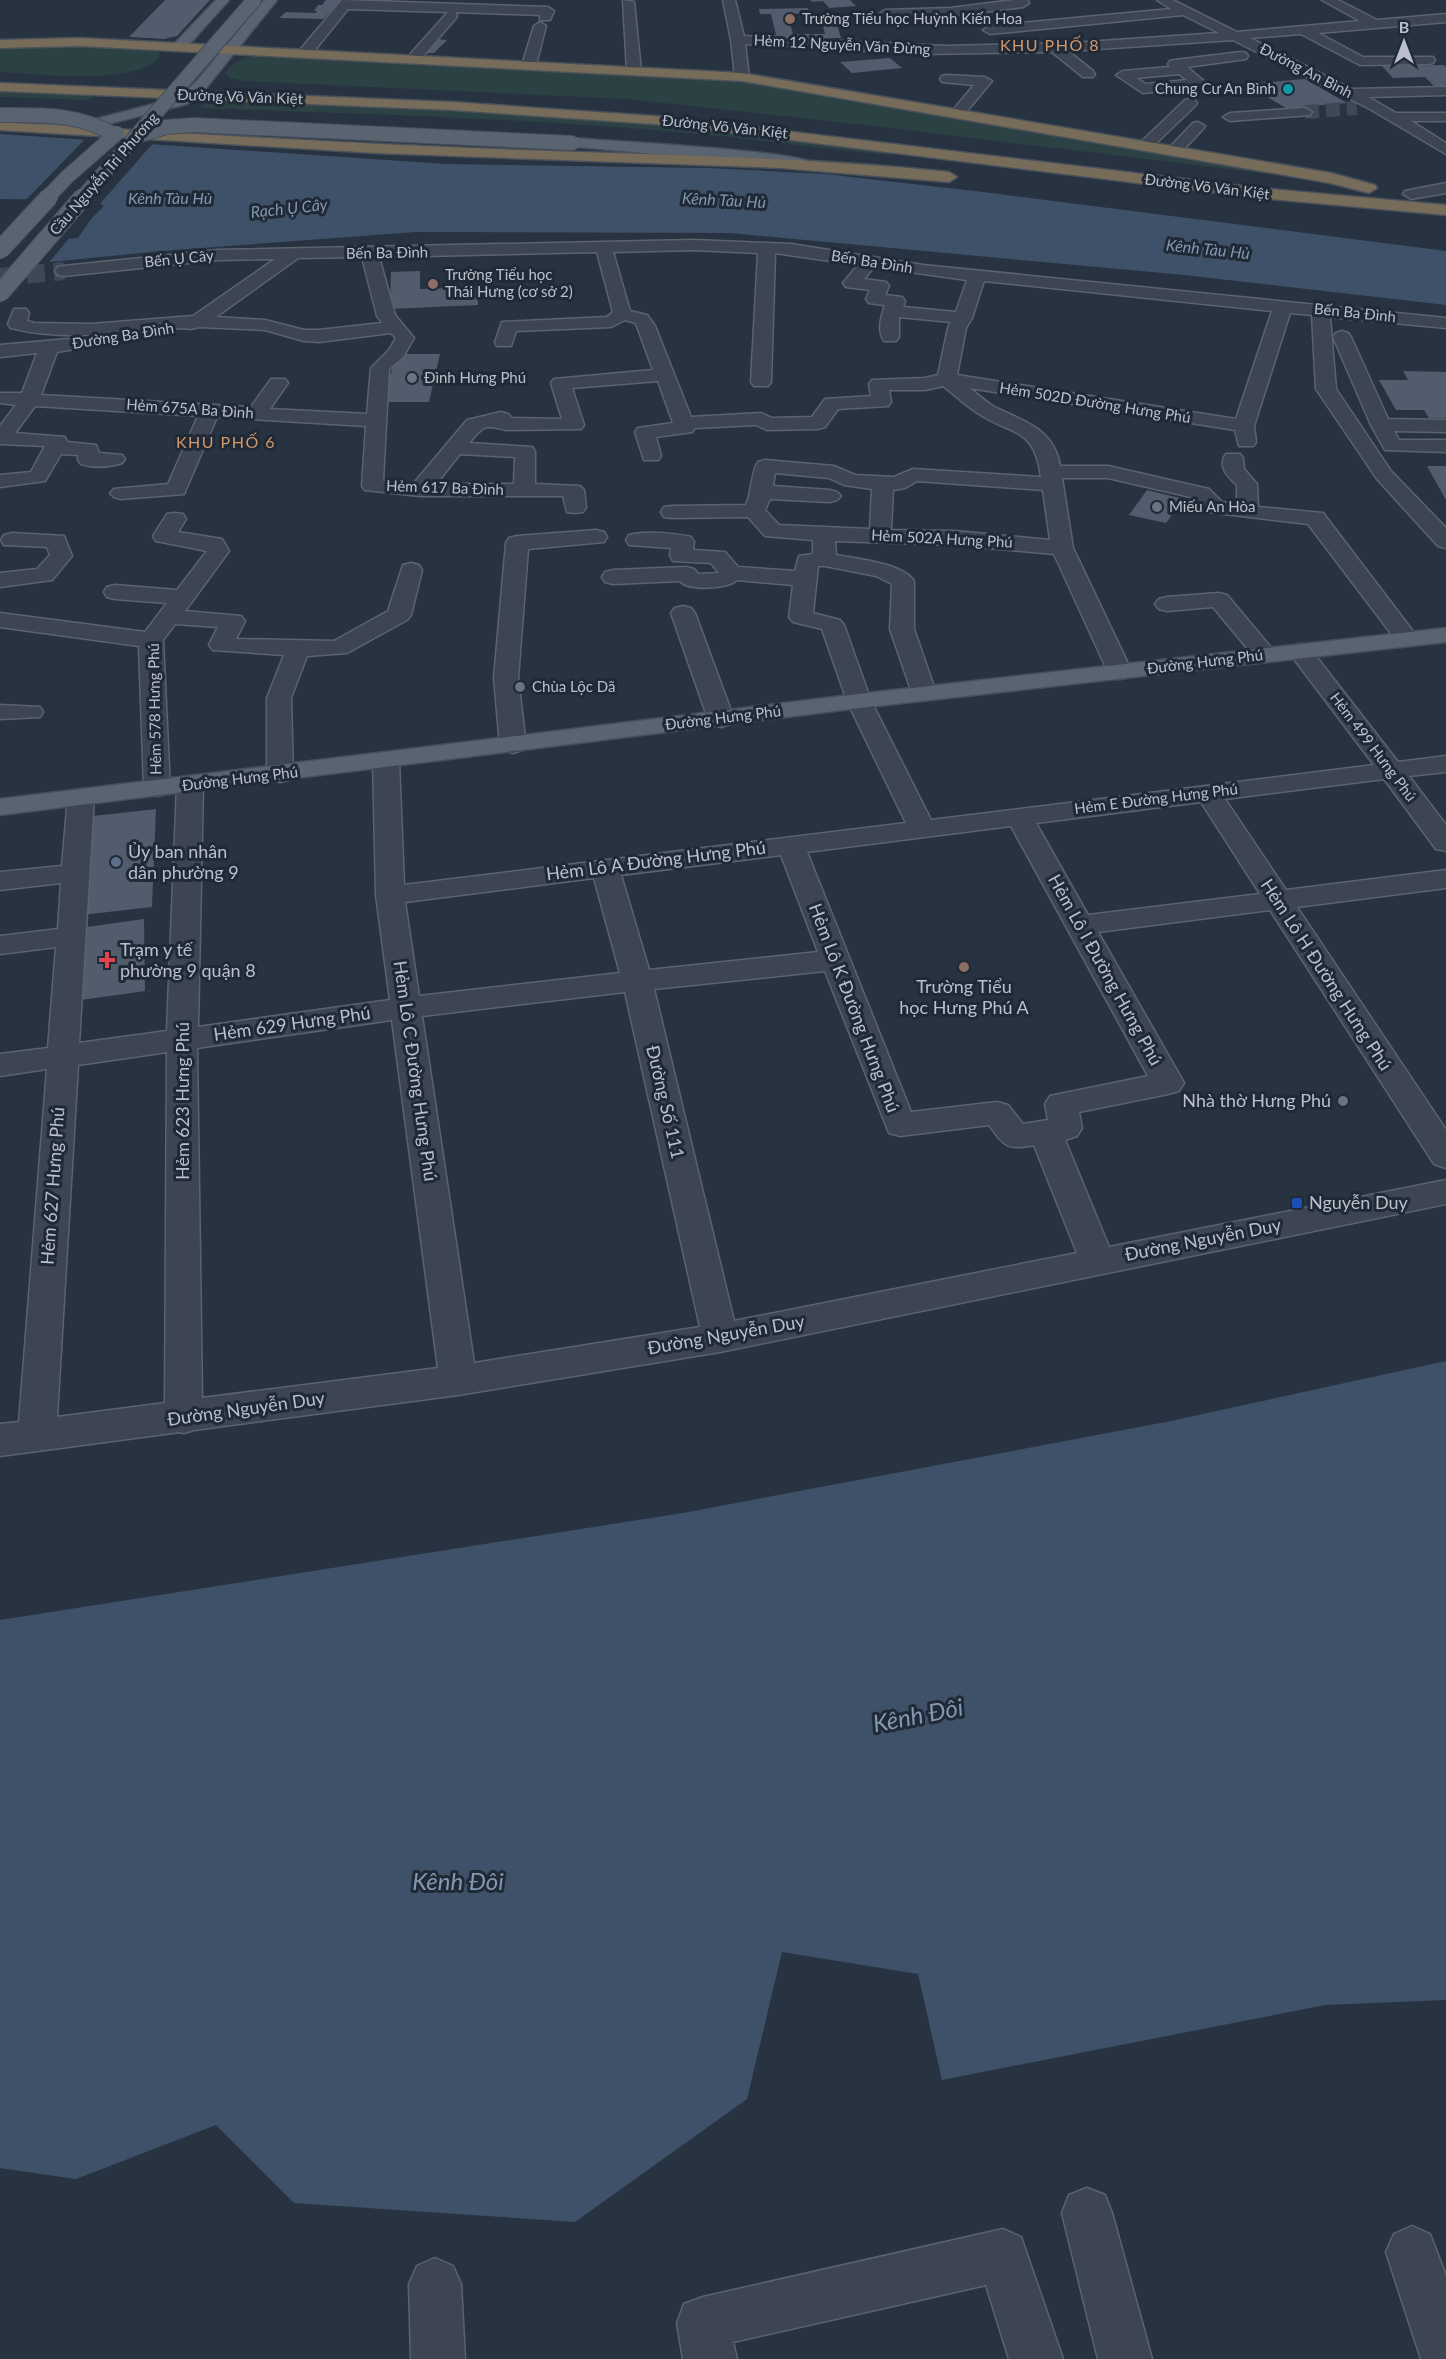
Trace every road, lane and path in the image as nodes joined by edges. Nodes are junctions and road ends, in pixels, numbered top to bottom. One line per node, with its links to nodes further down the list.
1 (223, 0): 20 (main road)
2 (237, 0): 57 (main road, Cầu Nguyễn Tri Phương)
3 (254, 0): 58 (main road, Cầu Nguyễn Tri Phương, bridge)
4 (271, 0): 21 (main road)
5 (729, 0): 23 (street)
6 (1020, 0): 13 (street)
7 (1163, 0): 12 (street, Đường An Bình)
8 (1328, 0): 17 (street)
9 (347, 2): 29 (street); 32 (street)
10 (628, 2): 33 (street)
11 (1410, 10): 16 (street)
12 (1186, 11): 19 (street); 22 (street, Đường An Bình)
13 (885, 14)
14 (451, 15): 30 (street)
15 (1446, 18): 16 (street, Hẻm 12 Nguyễn Văn Đừng)
16 (1427, 20): 17 (street, Hẻm 12 Nguyễn Văn Đừng)
17 (1375, 24): 18 (street, Hẻm 12 Nguyễn Văn Đừng)
18 (1304, 30): 22 (street, Hẻm 12 Nguyễn Văn Đừng); 31 (street)
19 (976, 32)
20 (193, 33): 21 (main road); 25 (main road)
21 (243, 35): 27 (main road)
22 (1235, 35): 26 (street, Hẻm 12 Nguyễn Văn Đừng); 28 (street, Đường An Bình)
23 (738, 40): 26 (street, Hẻm 12 Nguyễn Văn Đừng); 36 (street)
24 (0, 44): 25 (highway, Đường Võ Văn Kiệt)
25 (180, 46): 27 (highway, Đường Võ Văn Kiệt)
26 (1056, 48): 35 (street)
27 (232, 49): 29 (highway, Đường Võ Văn Kiệt); 40 (main road)
28 (1269, 52): 34 (street); 42 (street, Đường An Bình)
29 (305, 53): 30 (highway, Đường Võ Văn Kiệt)
30 (413, 59): 32 (highway, Đường Võ Văn Kiệt)
31 (1428, 60)
32 (529, 65): 33 (highway, Đường Võ Văn Kiệt)
33 (634, 70): 36 (highway, Đường Võ Văn Kiệt)
34 (1182, 70)
35 (1088, 74)
36 (742, 77): 49 (highway, Đường Võ Văn Kiệt)
37 (0, 78): 40 (highway, Đường Võ Văn Kiệt)
38 (947, 79): 49 (street)
39 (0, 87): 40 (highway, Đường Võ Văn Kiệt)
40 (196, 90): 47 (main road); 62 (highway, Đường Võ Văn Kiệt); 72 (highway, Đường Võ Văn Kiệt)
41 (1446, 91): 42 (street)
42 (1348, 93): 44 (street, Đường An Bình)
43 (0, 103): 47 (highway, Đường Võ Văn Kiệt)
44 (1375, 106): 45 (street); 52 (street, Đường An Bình)
45 (1357, 108)
46 (1157, 110): 59 (street)
47 (150, 111): 56 (main road); 67 (highway, Đường Võ Văn Kiệt)
48 (1305, 112): 51 (street)
49 (957, 114): 59 (highway, Đường Võ Văn Kiệt)
50 (0, 115): 57 (main road, bridge)
51 (1230, 117)
52 (1395, 117): 53 (street); 60 (street, Đường An Bình)
53 (1446, 117)
54 (0, 126): 56 (highway, Đường Võ Văn Kiệt)
55 (1198, 126): 61 (street)
56 (40, 128): 63 (highway, Đường Võ Văn Kiệt)
57 (115, 135): 76 (main road, Cầu Nguyễn Tri Phương, bridge)
58 (137, 136): 63 (main road, bridge); 82 (main road, Cầu Nguyễn Tri Phương, bridge)
59 (1145, 146): 61 (highway, Đường Võ Văn Kiệt)
60 (1446, 149)
61 (1174, 151): 69 (highway, Đường Võ Văn Kiệt)
62 (1067, 154)
63 (804, 163): 65 (highway, Đường Võ Văn Kiệt)
64 (1181, 168): 69 (highway, Đường Võ Văn Kiệt)
65 (964, 177)
66 (999, 177): 67 (highway)
67 (1035, 178): 73 (highway, Đường Võ Văn Kiệt)
68 (1446, 188): 70 (street)
69 (1379, 191): 70 (highway, Đường Võ Văn Kiệt)
70 (1411, 194): 71 (highway, Đường Võ Văn Kiệt)
71 (1446, 197)
72 (1446, 210)
73 (1446, 223)
74 (767, 247): 75 (street, Bến Ba Đình); 79 (street, Bến Ba Đình); 102 (street)
75 (604, 248): 78 (street, Bến Ba Đình); 87 (street)
76 (0, 250)
77 (295, 253): 78 (street, Bến Ba Đình); 80 (street, Bến Ụ Cây); 90 (street, Đường Ba Đình)
78 (370, 254): 92 (street, Hẻm 617 Ba Đình)
79 (870, 261): 81 (street, Bến Ba Đình); 85 (street)
80 (64, 271)
81 (977, 275): 83 (street, Bến Ba Đình); 89 (street)
82 (0, 293)
83 (1283, 305): 84 (street, Bến Ba Đình); 112 (street)
84 (1321, 309): 91 (street, Bến Ba Đình); 135 (street)
85 (892, 311): 89 (street); 93 (street)
86 (527, 312): 87 (street)
87 (621, 312): 97 (street); 100 (street)
88 (20, 313): 90 (street)
89 (963, 318): 96 (street)
90 (198, 321): 92 (street); 98 (street, Đường Ba Đình)
91 (1446, 323)
92 (396, 327): 108 (street, Hẻm 617 Ba Đình)
93 (911, 335)
94 (1342, 337): 110 (street)
95 (933, 338): 96 (street)
96 (954, 340): 101 (street)
97 (504, 342)
98 (49, 347): 99 (street, Đường Ba Đình); 105 (street)
99 (0, 351)
100 (665, 375): 109 (street); 115 (street)
101 (947, 379): 109 (street, Hẻm 502D Đường Hưng Phú); 112 (street, Hẻm 502D Đường Hưng Phú); 118 (street)
102 (761, 382)
103 (278, 383): 107 (street)
104 (3, 398): 105 (street, Hẻm 675A Ba Đình)
105 (30, 399): 106 (street, Hẻm 675A Ba Đình); 114 (street)
106 (210, 410): 107 (street, Hẻm 675A Ba Đình); 123 (street)
107 (257, 413): 108 (street, Hẻm 675A Ba Đình)
108 (377, 421): 121 (street, Hẻm 617 Ba Đình)
109 (683, 423): 116 (street)
110 (1381, 425): 111 (street); 113 (street)
111 (1446, 426)
112 (1241, 442): 128 (street)
113 (1446, 446)
114 (54, 448): 117 (street); 119 (street)
115 (454, 448): 121 (street); 122 (street)
116 (651, 456)
117 (115, 459)
118 (1052, 478): 120 (street); 128 (street); 136 (street)
119 (0, 482)
120 (883, 483): 125 (street); 132 (street)
121 (420, 490): 122 (street, Hẻm 617 Ba Đình)
122 (524, 490): 126 (street, Hẻm 617 Ba Đình)
123 (121, 493)
124 (830, 496): 125 (street)
125 (758, 502): 127 (street); 130 (street, Hẻm 502A Hưng Phú)
126 (575, 507)
127 (672, 512)
128 (1248, 512): 150 (street)
129 (175, 519): 144 (street, Hẻm 578 Hưng Phú)
130 (823, 534): 132 (street, Hẻm 502A Hưng Phú); 137 (street)
131 (596, 537): 161 (street)
132 (880, 537): 136 (street, Hẻm 502A Hưng Phú)
133 (12, 540): 142 (street)
134 (637, 540): 139 (street)
135 (1446, 541)
136 (1062, 548): 155 (street)
137 (825, 559): 141 (street); 156 (street)
138 (411, 570): 152 (street)
139 (731, 573): 140 (street); 141 (street)
140 (613, 577)
141 (805, 579): 157 (street)
142 (0, 580)
143 (115, 592): 144 (street)
144 (183, 597): 147 (street, Hẻm 578 Hưng Phú)
145 (1167, 604): 154 (street)
146 (683, 613): 160 (street)
147 (168, 617): 151 (street, Hẻm 578 Hưng Phú); 152 (street)
148 (0, 620): 151 (street)
149 (1446, 635): 150 (main road, Đường Hưng Phú)
150 (1407, 639): 153 (main road, Đường Hưng Phú)
151 (151, 640): 167 (street, Hẻm 578 Hưng Phú)
152 (298, 649): 165 (street)
153 (1300, 651): 154 (main road, Đường Hưng Phú); 164 (street, Hẻm 499 Hưng Phú)
154 (1264, 655): 155 (main road, Đường Hưng Phú)
155 (1120, 672): 156 (main road, Đường Hưng Phú)
156 (924, 693): 157 (main road, Đường Hưng Phú)
157 (859, 701): 160 (main road, Đường Hưng Phú); 172 (street)
158 (0, 712): 159 (street)
159 (31, 712)
160 (721, 719): 161 (main road, Đường Hưng Phú)
161 (513, 745): 162 (main road, Đường Hưng Phú)
162 (386, 761): 165 (main road, Đường Hưng Phú); 179 (street, Hẻm Lô C Đường Hưng Phú)
163 (1446, 765): 164 (street, Hẻm E Đường Hưng Phú)
164 (1390, 770): 168 (street, Hẻm E Đường Hưng Phú); 173 (street, Hẻm 499 Hưng Phú)
165 (280, 774): 166 (main road, Đường Hưng Phú)
166 (190, 785): 167 (main road, Đường Hưng Phú); 187 (street, Hẻm 623 Hưng Phú)
167 (157, 788): 169 (main road, Đường Hưng Phú)
168 (1207, 792): 171 (street, Hẻm E Đường Hưng Phú); 180 (street, Hẻm Lô H Đường Hưng Phú)
169 (81, 797): 170 (main road, Đường Hưng Phú); 176 (street, Hẻm 627 Hưng Phú)
170 (0, 807)
171 (1019, 816): 172 (street, Hẻm E Đường Hưng Phú); 181 (street, Hẻm Lô I Đường Hưng Phú)
172 (922, 828): 174 (street, Hẻm Lô A Đường Hưng Phú)
173 (1446, 843)
174 (790, 844): 175 (street, Hẻm Lô A Đường Hưng Phú); 184 (street, Hẻm Lô K Đường Hưng Phú)
175 (605, 867): 179 (street, Hẻm Lô A Đường Hưng Phú); 185 (street, Đường Số 111)
176 (75, 873): 178 (street); 182 (street, Hẻm 627 Hưng Phú)
177 (1446, 879): 180 (street)
178 (0, 881)
179 (390, 895): 186 (street, Hẻm Lô C Đường Hưng Phú)
180 (1276, 900): 181 (street); 191 (street, Hẻm Lô H Đường Hưng Phú)
181 (1080, 925): 190 (street, Hẻm Lô I Đường Hưng Phú)
182 (71, 936): 183 (street); 188 (street, Hẻm 627 Hưng Phú)
183 (0, 945)
184 (836, 960): 185 (street, Hẻm 629 Hưng Phú); 190 (street, Hẻm Lô K Đường Hưng Phú)
185 (637, 981): 186 (street, Hẻm 629 Hưng Phú); 194 (street, Đường Số 111)
186 (406, 1008): 187 (street, Hẻm 629 Hưng Phú); 195 (street, Hẻm Lô C Đường Hưng Phú)
187 (182, 1039): 188 (street, Hẻm 629 Hưng Phú); 196 (street, Hẻm 623 Hưng Phú)
188 (62, 1056): 189 (street, Hẻm 629 Hưng Phú); 197 (street, Hẻm 627 Hưng Phú)
189 (0, 1065)
190 (1045, 1131): 193 (street)
191 (1446, 1156)
192 (1446, 1192): 193 (street, Đường Nguyễn Duy)
193 (1098, 1262): 194 (street, Đường Nguyễn Duy)
194 (720, 1338): 195 (street, Đường Nguyễn Duy)
195 (458, 1380): 196 (street, Đường Nguyễn Duy)
196 (184, 1418): 197 (street, Đường Nguyễn Duy)
197 (37, 1436): 198 (street, Đường Nguyễn Duy)
198 (0, 1440)
199 (1087, 2213): 206 (street)
200 (1412, 2253): 203 (street)
201 (435, 2284): 204 (street)
202 (706, 2341): 205 (street)
203 (1446, 2354)
204 (438, 2359)
205 (1036, 2359)
206 (1125, 2359)

